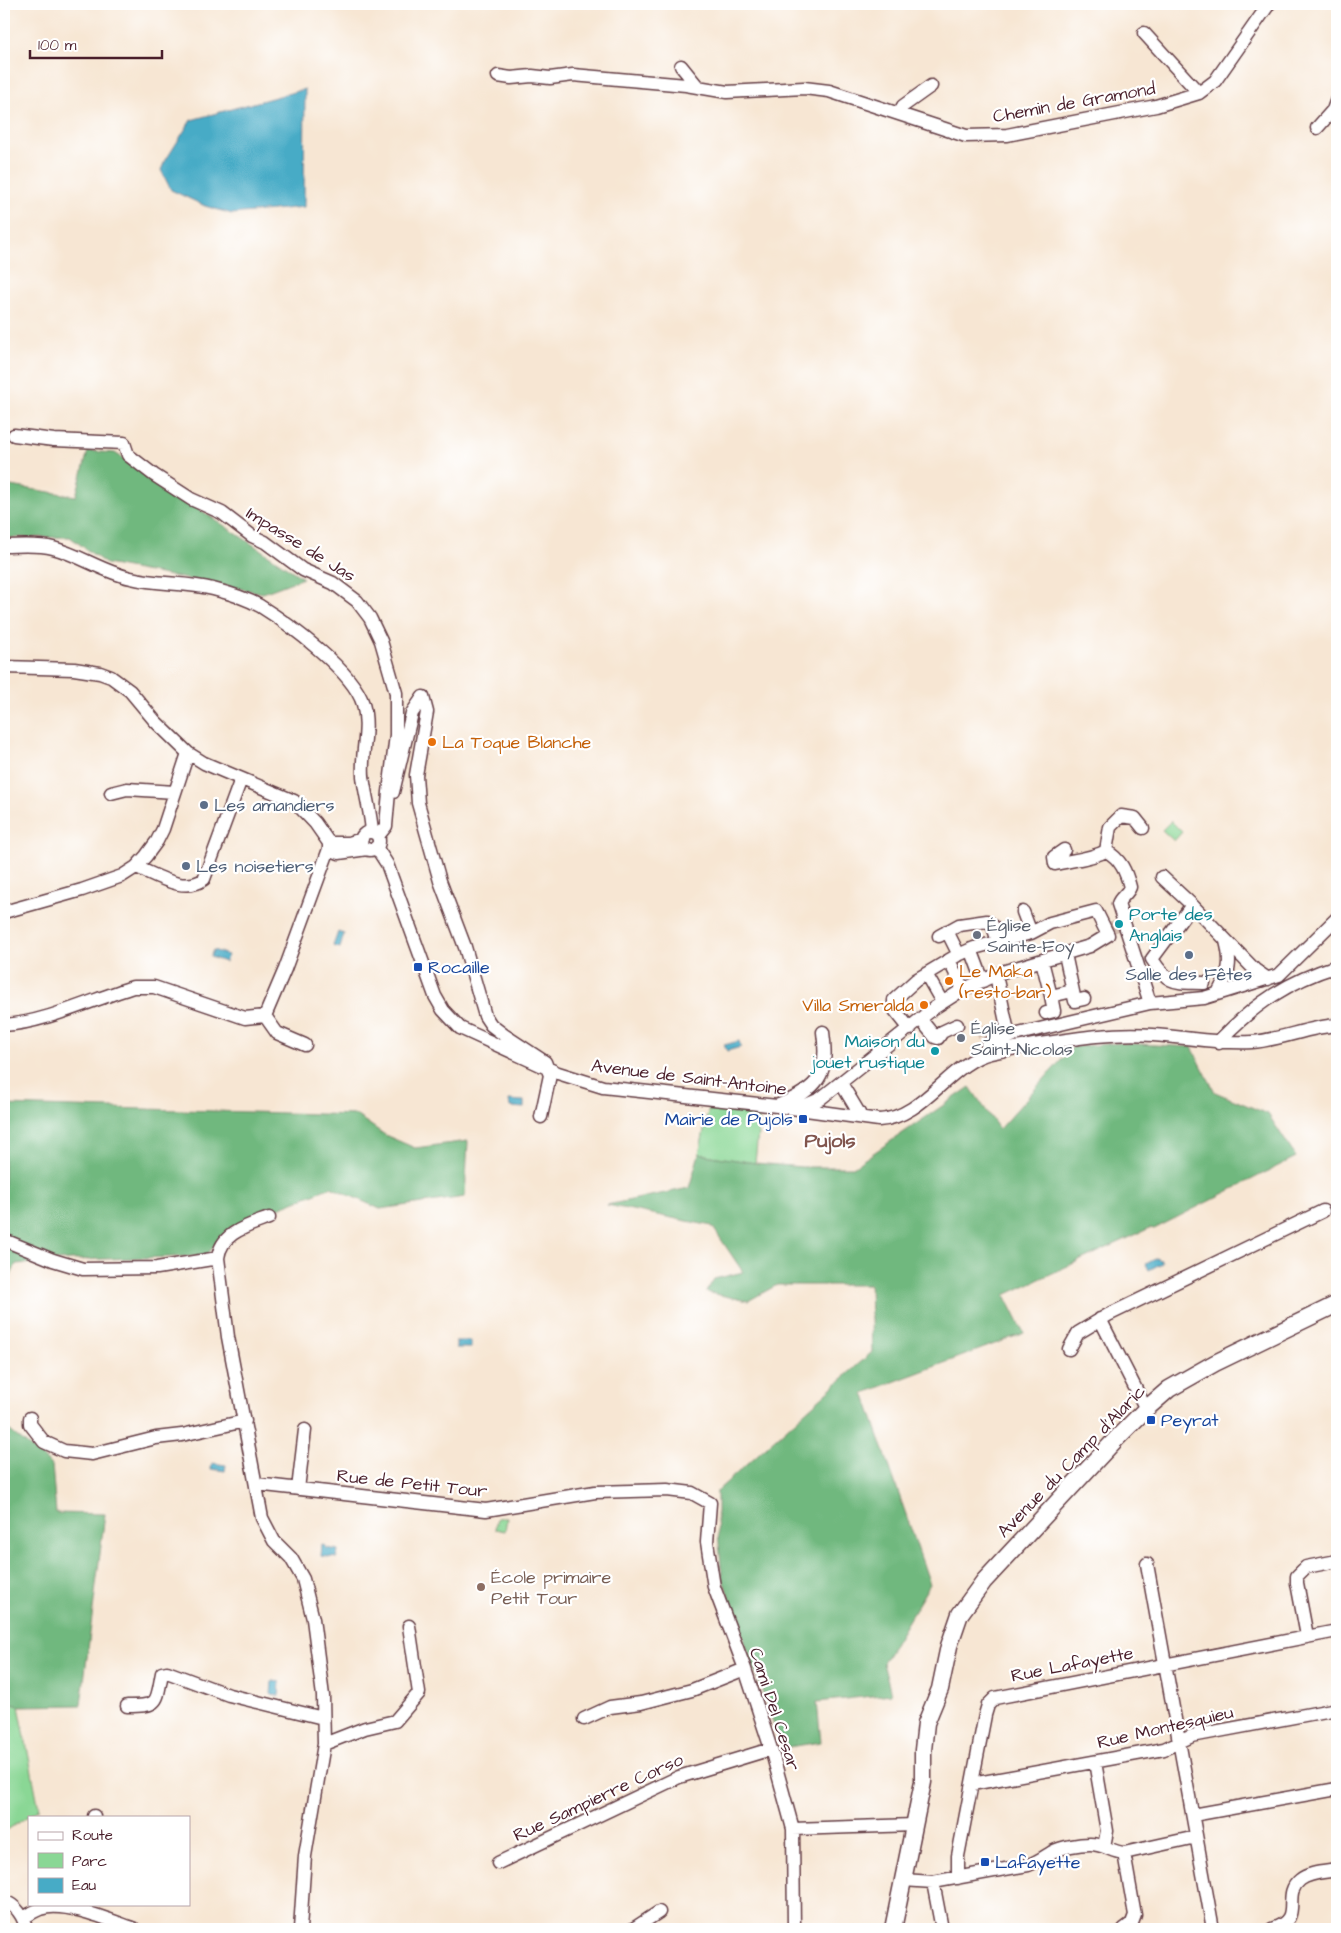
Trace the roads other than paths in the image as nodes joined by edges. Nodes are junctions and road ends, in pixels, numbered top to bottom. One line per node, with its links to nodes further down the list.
1 (1269, 4): 7 (street, Chemin de Gramond)
2 (1144, 33): 7 (street)
3 (681, 66): 6 (street)
4 (498, 76): 6 (street, Chemin de Gramond)
5 (931, 86): 9 (street)
6 (698, 87): 9 (street, Chemin de Gramond)
7 (1199, 93): 9 (street, Chemin de Gramond)
8 (1337, 99): 10 (street)
9 (900, 114)
10 (1317, 128)
11 (14, 434): 19 (street, Impasse de Jas)
12 (4, 546): 22 (street, Avenue de Saint-Antoine)
13 (4, 667): 14 (street)
14 (188, 753): 15 (street); 16 (street)
15 (204, 764): 16 (street); 17 (street)
16 (180, 778): 18 (street)
17 (240, 779): 23 (street); 26 (street)
18 (175, 792): 20 (street); 26 (street)
19 (389, 792): 22 (street); 63 (street)
20 (111, 794)
21 (1143, 828): 25 (street)
22 (371, 841): 23 (street); 63 (street, Avenue de Saint-Antoine)
23 (329, 846): 53 (street)
24 (1064, 850): 25 (street)
25 (1106, 851): 51 (street)
26 (136, 867): 29 (street)
27 (1162, 877): 28 (street)
28 (1192, 905): 33 (street); 44 (street)
29 (4, 912)
30 (1023, 912): 32 (street)
31 (1337, 918): 42 (street)
32 (1031, 933): 34 (street); 36 (street)
33 (1226, 940): 42 (street); 47 (street)
34 (995, 944): 35 (street); 37 (street)
35 (971, 950): 37 (street); 43 (street)
36 (1065, 954): 38 (street); 49 (street)
37 (954, 957): 41 (street); 45 (street)
38 (1042, 961): 40 (street); 48 (street)
39 (1337, 966): 61 (street)
40 (1000, 972): 43 (street); 60 (street)
41 (926, 974): 50 (street); 58 (street)
42 (1268, 979): 47 (street)
43 (983, 980): 45 (street)
44 (1204, 982)
45 (963, 989): 50 (street)
46 (1068, 992): 48 (street)
47 (1218, 994): 51 (street)
48 (1051, 996): 52 (street)
49 (1084, 999)
50 (943, 1002): 54 (street)
51 (1150, 1004): 60 (street)
52 (1046, 1013)
53 (265, 1016): 55 (street); 62 (street)
54 (921, 1020): 57 (street); 58 (street)
55 (4, 1025)
56 (1337, 1025): 61 (street)
57 (953, 1026)
58 (910, 1029): 64 (street)
59 (823, 1032): 65 (street)
60 (986, 1042): 61 (street); 67 (street, Avenue de Saint-Antoine)
61 (1219, 1043)
62 (305, 1045)
63 (546, 1067): 65 (street, Avenue de Saint-Antoine); 68 (street)
64 (841, 1083): 66 (street); 67 (street)
65 (777, 1106): 66 (street, Avenue de Saint-Antoine)
66 (797, 1109): 67 (street, Avenue de Saint-Antoine)
67 (859, 1116)
68 (541, 1117)
69 (1323, 1211): 74 (street)
70 (269, 1218): 72 (street)
71 (4, 1240): 72 (street)
72 (218, 1258): 78 (street)
73 (1337, 1304): 76 (main road, Avenue du Camp d'Alaric)
74 (1100, 1319): 75 (street); 76 (street)
75 (1068, 1349)
76 (1146, 1409): 101 (main road, Avenue du Camp d'Alaric)
77 (30, 1418): 78 (street)
78 (244, 1421): 80 (street)
79 (305, 1430): 81 (street)
80 (256, 1484): 81 (street, Rue de Petit Tour); 92 (street)
81 (298, 1489): 82 (street, Rue de Petit Tour)
82 (710, 1503): 89 (street, Cami Del Cesar)
83 (1337, 1561): 87 (street)
84 (1146, 1564): 88 (street)
85 (409, 1626): 95 (street)
86 (1337, 1631): 87 (street, Rue Lafayette)
87 (1307, 1636): 88 (street, Rue Lafayette)
88 (1164, 1664): 94 (street); 98 (street, Rue Lafayette)
89 (745, 1669): 93 (street); 96 (street, Cami Del Cesar)
90 (127, 1706): 92 (street)
91 (1337, 1709): 94 (street, Rue Montesquieu)
92 (323, 1718): 95 (street)
93 (584, 1719)
94 (1179, 1741): 97 (street, Rue Montesquieu); 100 (street)
95 (324, 1744): 116 (street)
96 (771, 1748): 102 (street, Cami Del Cesar); 106 (street, Rue Sampierre Corso)
97 (1095, 1762): 98 (street, Rue Montesquieu); 104 (street)
98 (972, 1784): 108 (street, Rue Lafayette)
99 (1337, 1789): 100 (street)
100 (1193, 1816): 103 (street)
101 (914, 1825): 102 (street); 109 (main road, Avenue du Camp d'Alaric)
102 (793, 1830): 118 (street, Cami Del Cesar)
103 (1196, 1837): 105 (street); 122 (street)
104 (1104, 1846): 105 (street); 108 (street)
105 (1124, 1853): 121 (street)
106 (498, 1863)
107 (1337, 1870): 123 (street)
108 (958, 1878): 110 (street)
109 (903, 1880): 110 (street); 119 (main road, Avenue du Camp d'Alaric)
110 (933, 1882): 120 (street)
111 (4, 1901): 114 (street)
112 (90, 1908): 114 (street); 115 (street)
113 (659, 1912): 117 (street)
114 (25, 1924)
115 (135, 1929)
116 (300, 1929)
117 (633, 1929)
118 (794, 1929)
119 (893, 1929)
120 (942, 1929)
121 (1124, 1929)
122 (1213, 1929)
123 (1272, 1929)

